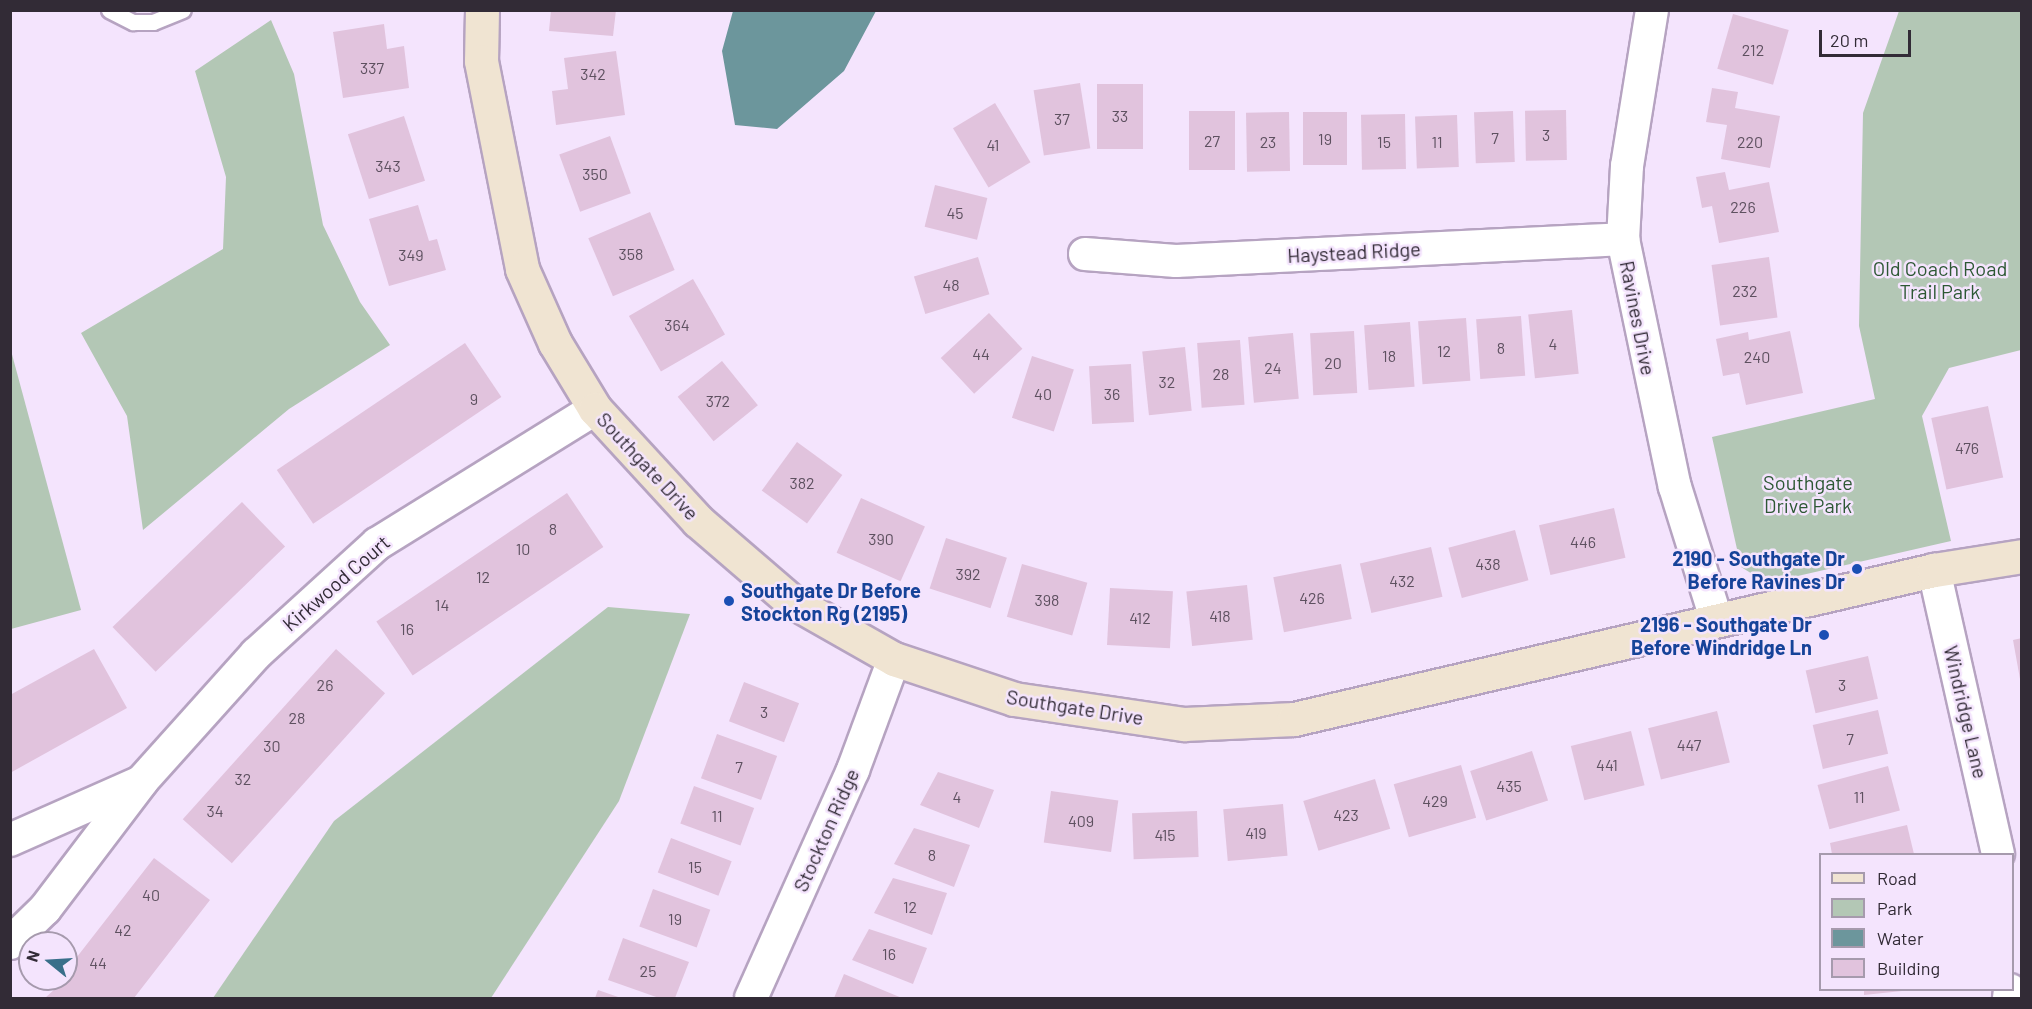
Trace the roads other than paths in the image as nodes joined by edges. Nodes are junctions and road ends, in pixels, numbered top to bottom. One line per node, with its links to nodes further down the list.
1 (109, 10): 2 (lane)
2 (183, 10)
3 (482, 10): 7 (street, Southgate Drive)
4 (1652, 10): 5 (street, Ravines Drive)
5 (1623, 239): 6 (street, Haystead Ridge); 10 (street, Ravines Drive)
6 (1086, 254)
7 (595, 409): 11 (street, Southgate Drive); 12 (street, Kirkwood Court)
8 (2022, 556): 9 (street, Southgate Drive)
9 (1934, 570): 10 (street, Southgate Drive); 14 (street, Windridge Lane)
10 (1716, 619): 11 (street, Southgate Drive)
11 (894, 659): 16 (street, Stockton Ridge)
12 (142, 781): 13 (street, Kirkwood Court); 15 (street, Kirkwood Court)
13 (10, 840)
14 (1998, 853)
15 (10, 943)
16 (752, 999)

